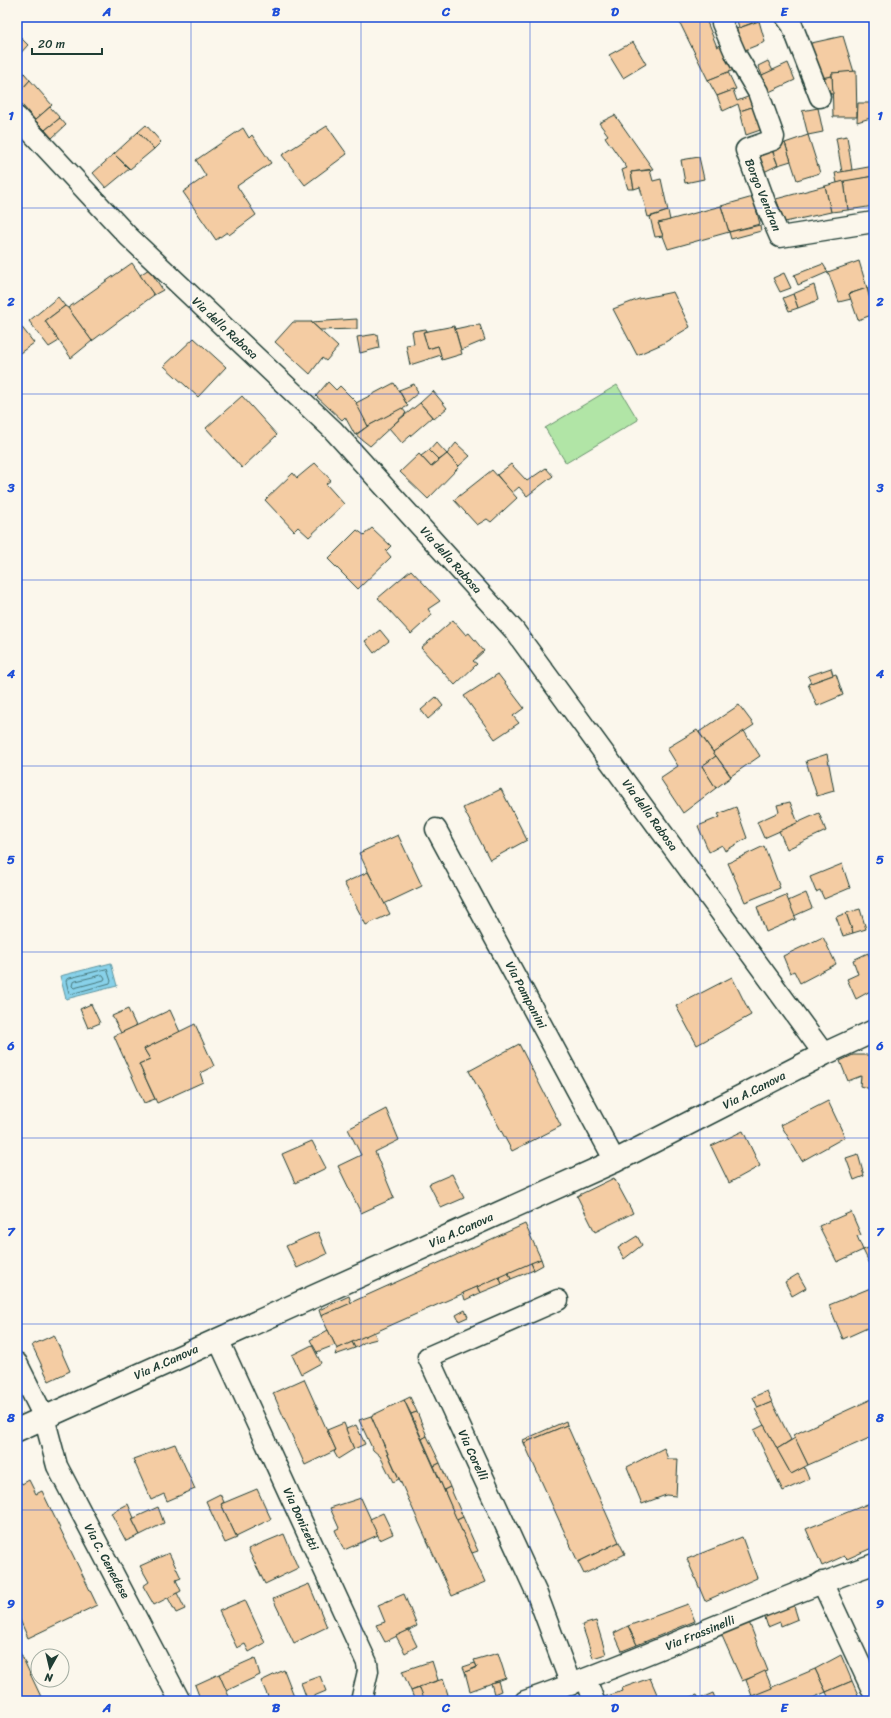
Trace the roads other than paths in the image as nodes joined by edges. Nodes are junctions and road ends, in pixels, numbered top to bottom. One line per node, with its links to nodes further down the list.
1 (724, 17): 5 (street, Borgo Vendran)
2 (786, 17): 3 (street)
3 (820, 97)
4 (17, 117): 8 (street, Via della Rabosa)
5 (874, 222)
6 (436, 829): 9 (street, Via Pampanini)
7 (874, 1031): 8 (street, Via A.Canova)
8 (824, 1054): 9 (street, Via A.Canova)
9 (615, 1160): 11 (street, Via A.Canova)
10 (558, 1300): 17 (street, Via Corelli)
11 (218, 1339): 13 (street, Via A.Canova); 20 (street, Via Donizetti)
12 (17, 1363): 13 (street, Via C. Cenedese)
13 (44, 1417): 14 (street, Via A.Canova); 19 (street, Via C. Cenedese)
14 (17, 1430)
15 (874, 1564): 16 (street, Via Frassinelli)
16 (822, 1582): 17 (street, Via Frassinelli); 18 (street)
17 (578, 1682): 21 (street, Via Frassinelli); 22 (street)
18 (874, 1694)
19 (180, 1701)
20 (361, 1701)
21 (525, 1701)
22 (594, 1701)

